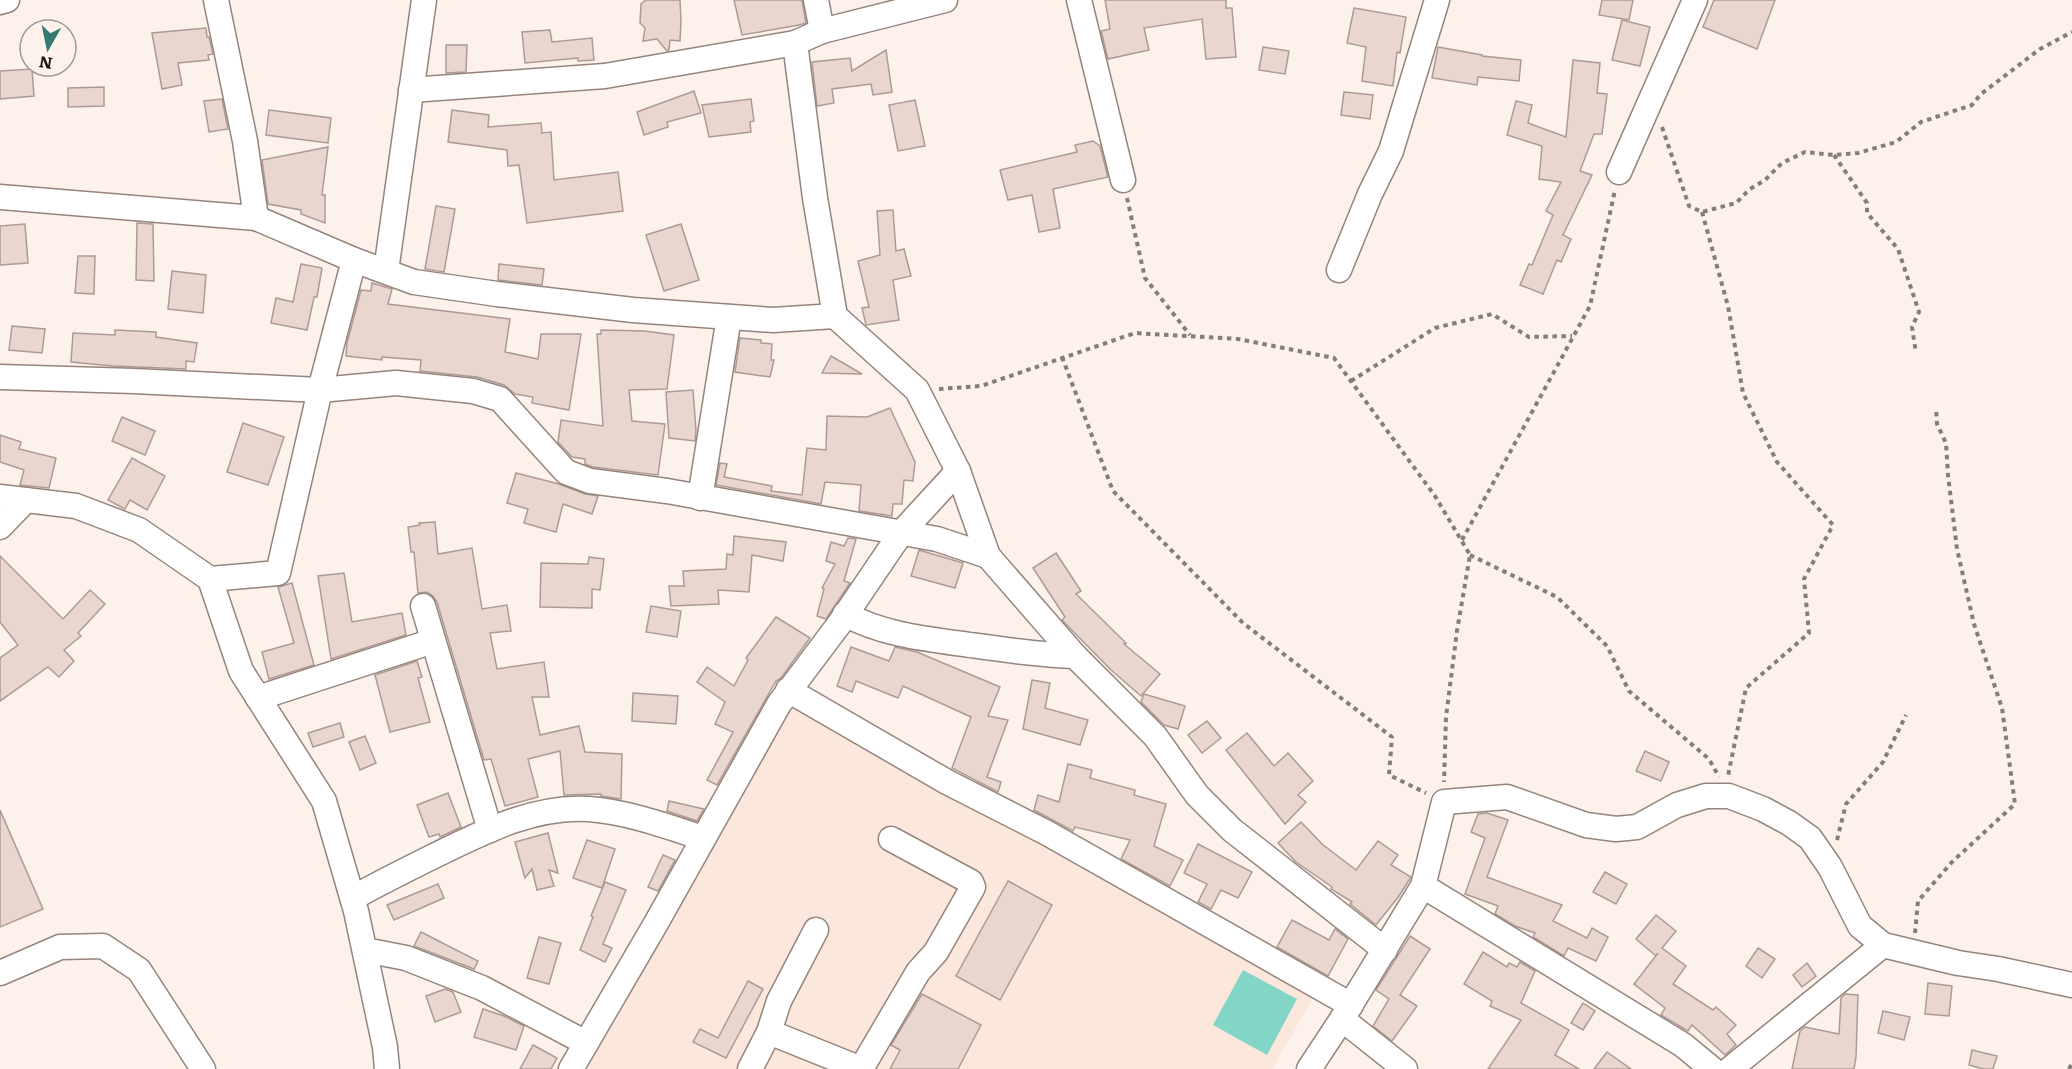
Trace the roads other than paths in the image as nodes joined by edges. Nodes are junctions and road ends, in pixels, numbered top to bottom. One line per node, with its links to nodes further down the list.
1 (7, 0): 9 (street)
2 (216, 0): 16 (street)
3 (424, 0): 12 (street)
4 (816, 0): 10 (street)
5 (945, 0): 10 (street)
6 (1079, 0): 14 (street)
7 (1437, 0): 18 (street)
8 (1695, 0): 13 (street)
9 (0, 2)
10 (822, 31): 11 (street)
11 (795, 43): 12 (street); 20 (street)
12 (411, 90): 19 (street)
13 (1619, 172)
14 (1123, 180)
15 (0, 197): 16 (street)
16 (256, 218): 17 (street)
17 (354, 260): 19 (street); 23 (street)
18 (1339, 270)
19 (386, 272): 21 (street)
20 (835, 316): 21 (street); 24 (street)
21 (729, 317): 26 (street)
22 (0, 377): 23 (street)
23 (320, 390): 26 (street); 31 (street)
24 (958, 471): 29 (street); 30 (street)
25 (0, 497): 27 (street)
26 (700, 498): 29 (street)
27 (26, 501): 28 (street); 31 (street)
28 (0, 527)
29 (901, 533): 30 (street); 33 (street)
30 (988, 556): 35 (street)
31 (210, 579): 37 (street)
32 (423, 606): 34 (street)
33 (845, 614): 35 (street); 36 (street)
34 (433, 641): 37 (street); 38 (street)
35 (1075, 656): 46 (street)
36 (788, 690): 39 (street); 49 (street)
37 (258, 698): 42 (street)
38 (490, 831): 39 (street); 42 (street)
39 (703, 838): 51 (street)
40 (891, 839): 57 (street)
41 (1424, 886): 44 (street); 46 (street); 60 (street)
42 (353, 898): 45 (street)
43 (816, 930): 50 (street)
44 (1883, 945): 48 (street); 52 (street)
45 (365, 950): 51 (street); 54 (street)
46 (1385, 950): 49 (street)
47 (0, 973): 53 (street)
48 (2072, 985)
49 (1347, 1012): 58 (street); 59 (street)
50 (769, 1032): 56 (street); 57 (street)
51 (586, 1043): 55 (street)
52 (1736, 1067)
53 (203, 1069)
54 (387, 1069)
55 (571, 1069)
56 (750, 1069)
57 (861, 1069)
58 (1309, 1069)
59 (1405, 1069)
60 (1712, 1069)

